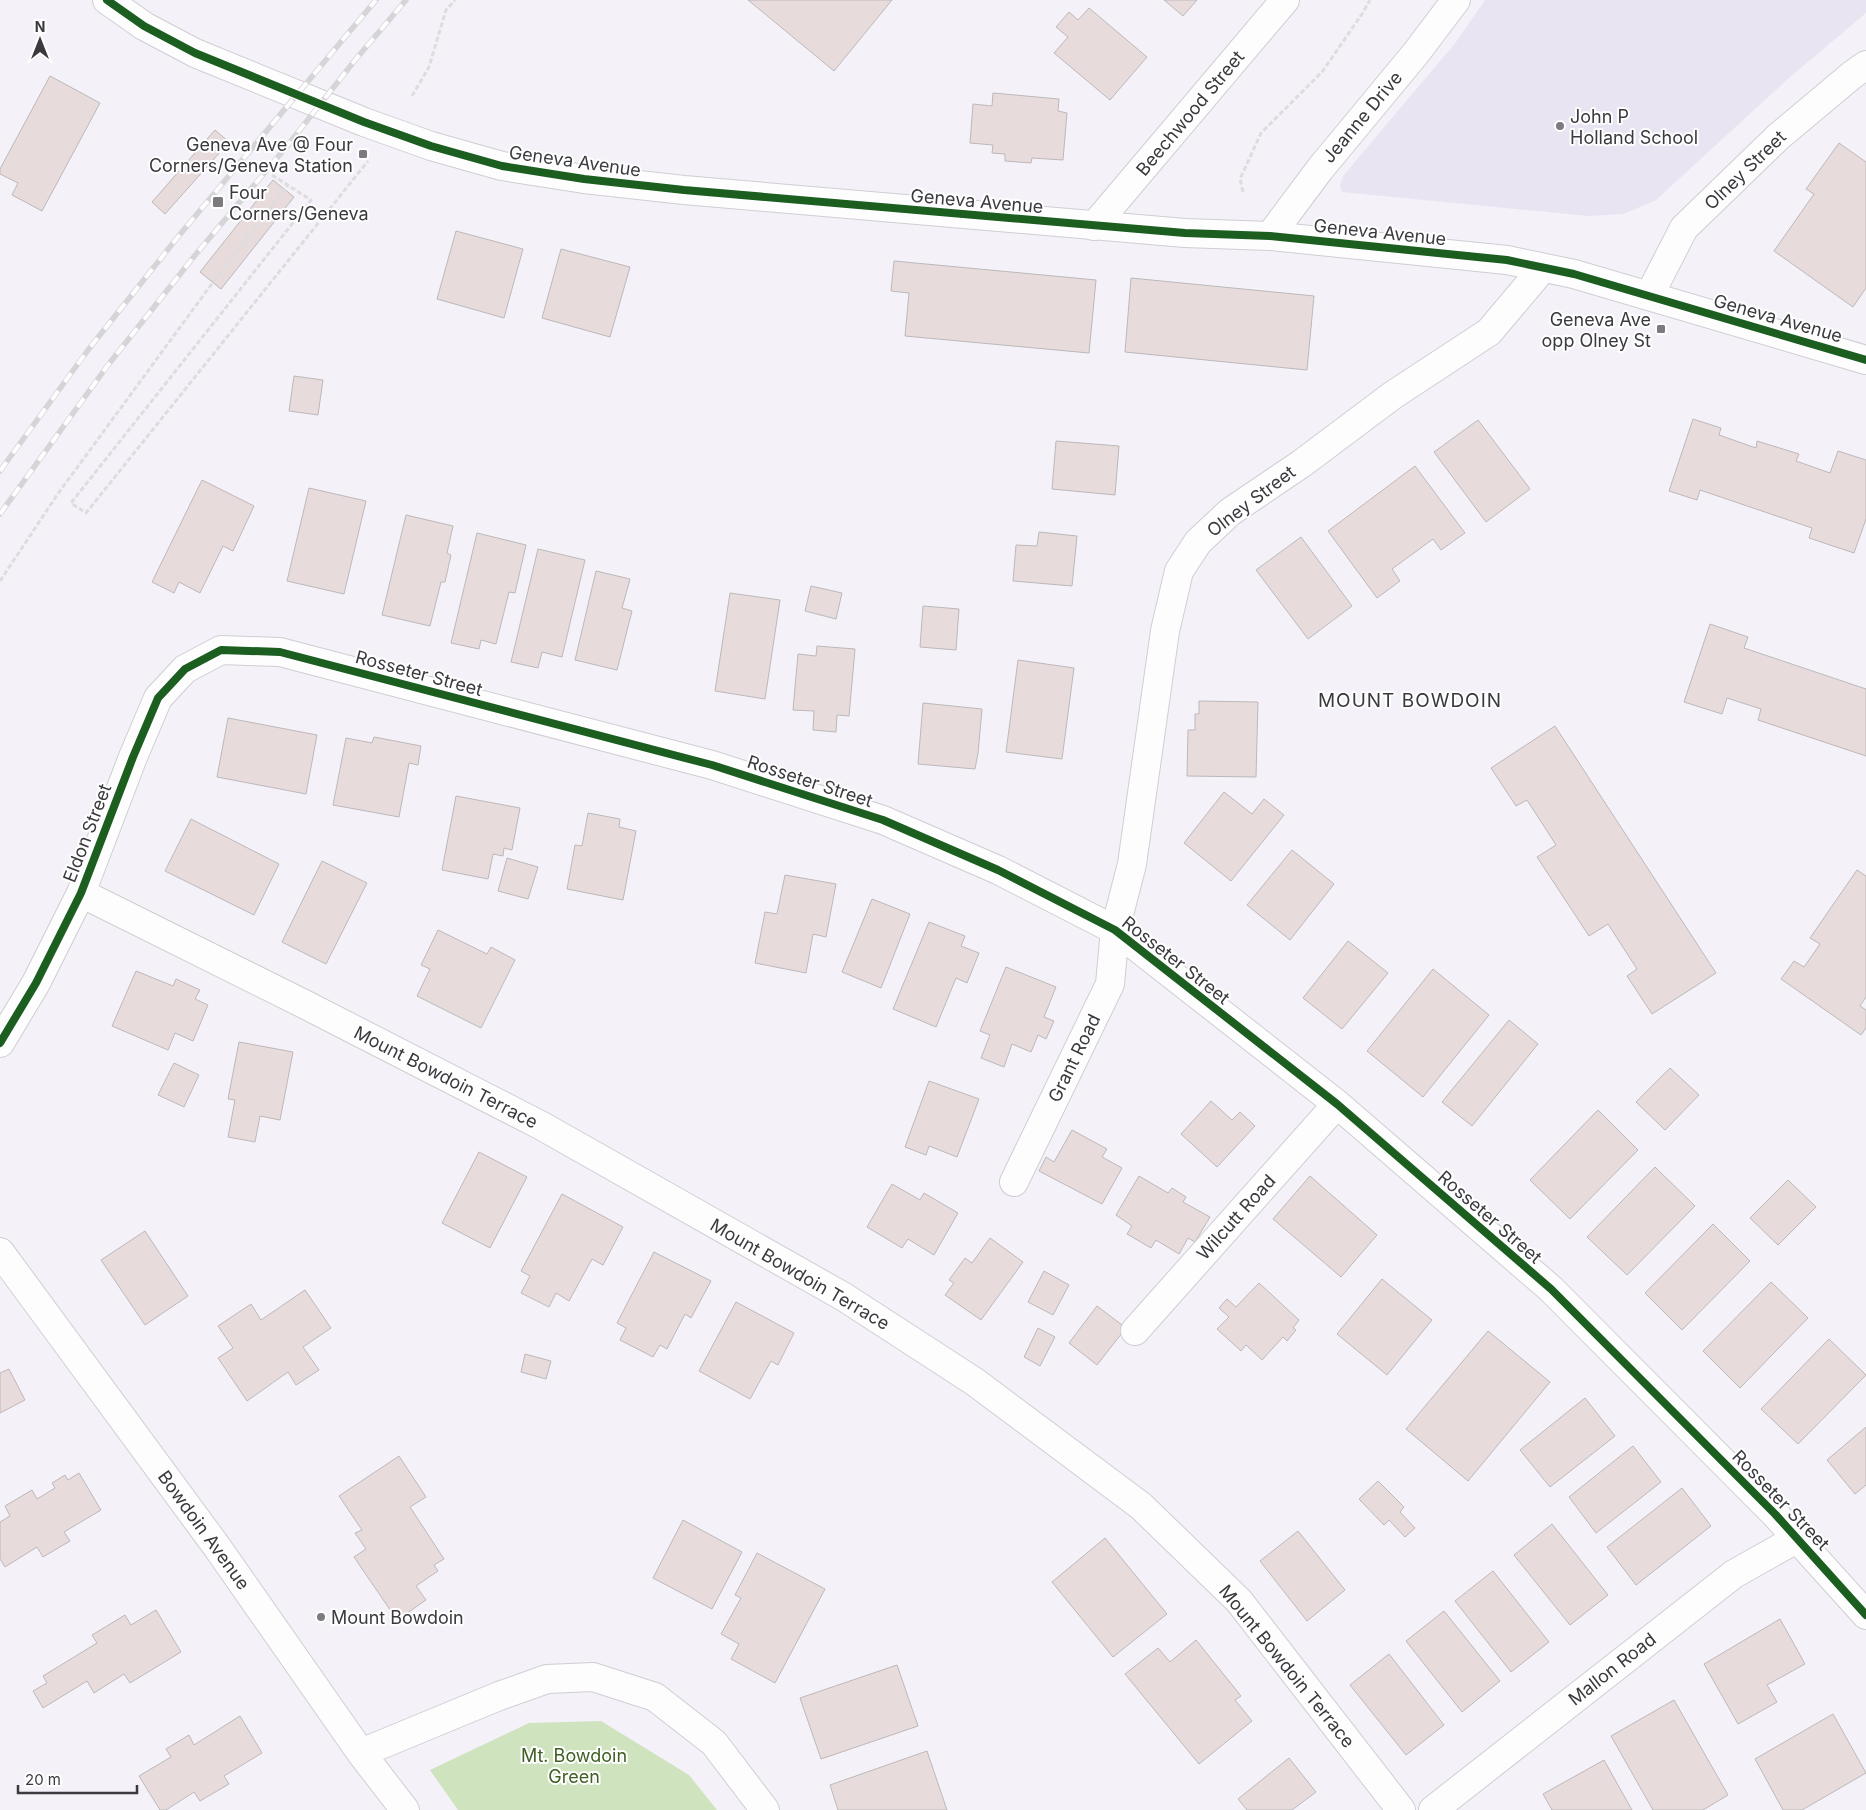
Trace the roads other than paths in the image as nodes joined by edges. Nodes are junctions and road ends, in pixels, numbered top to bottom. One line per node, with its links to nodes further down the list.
1 (107, 0): 5 (street, Geneva Avenue)
2 (1285, 0): 5 (street, Beechwood Street)
3 (1456, 0): 6 (street, Jeanne Drive)
4 (1866, 65): 8 (street, Olney Street)
5 (1094, 226): 6 (street, Geneva Avenue)
6 (1270, 236): 7 (street, Geneva Avenue)
7 (1543, 268): 8 (street, Geneva Avenue); 12 (street, Olney Street)
8 (1649, 296): 9 (street, Geneva Avenue)
9 (1866, 360)
10 (218, 652): 11 (street, Eldon Street); 12 (street, Rosseter Street)
11 (81, 893): 13 (street, Eldon Street); 23 (street, Mount Bowdoin Terrace)
12 (1115, 930): 14 (street, Rosseter Street); 15 (street, Grant Road)
13 (0, 1043)
14 (1337, 1104): 17 (street, Wilcutt Road); 18 (street, Rosseter Street)
15 (1014, 1182)
16 (0, 1252): 20 (street, Bowdoin Avenue)
17 (1135, 1331)
18 (1798, 1538): 19 (street, Rosseter Street); 24 (street, Mallon Road)
19 (1866, 1615)
20 (361, 1753): 21 (street, Bowdoin Avenue); 22 (street)
21 (405, 1810)
22 (765, 1810)
23 (1401, 1810)
24 (1433, 1810)

